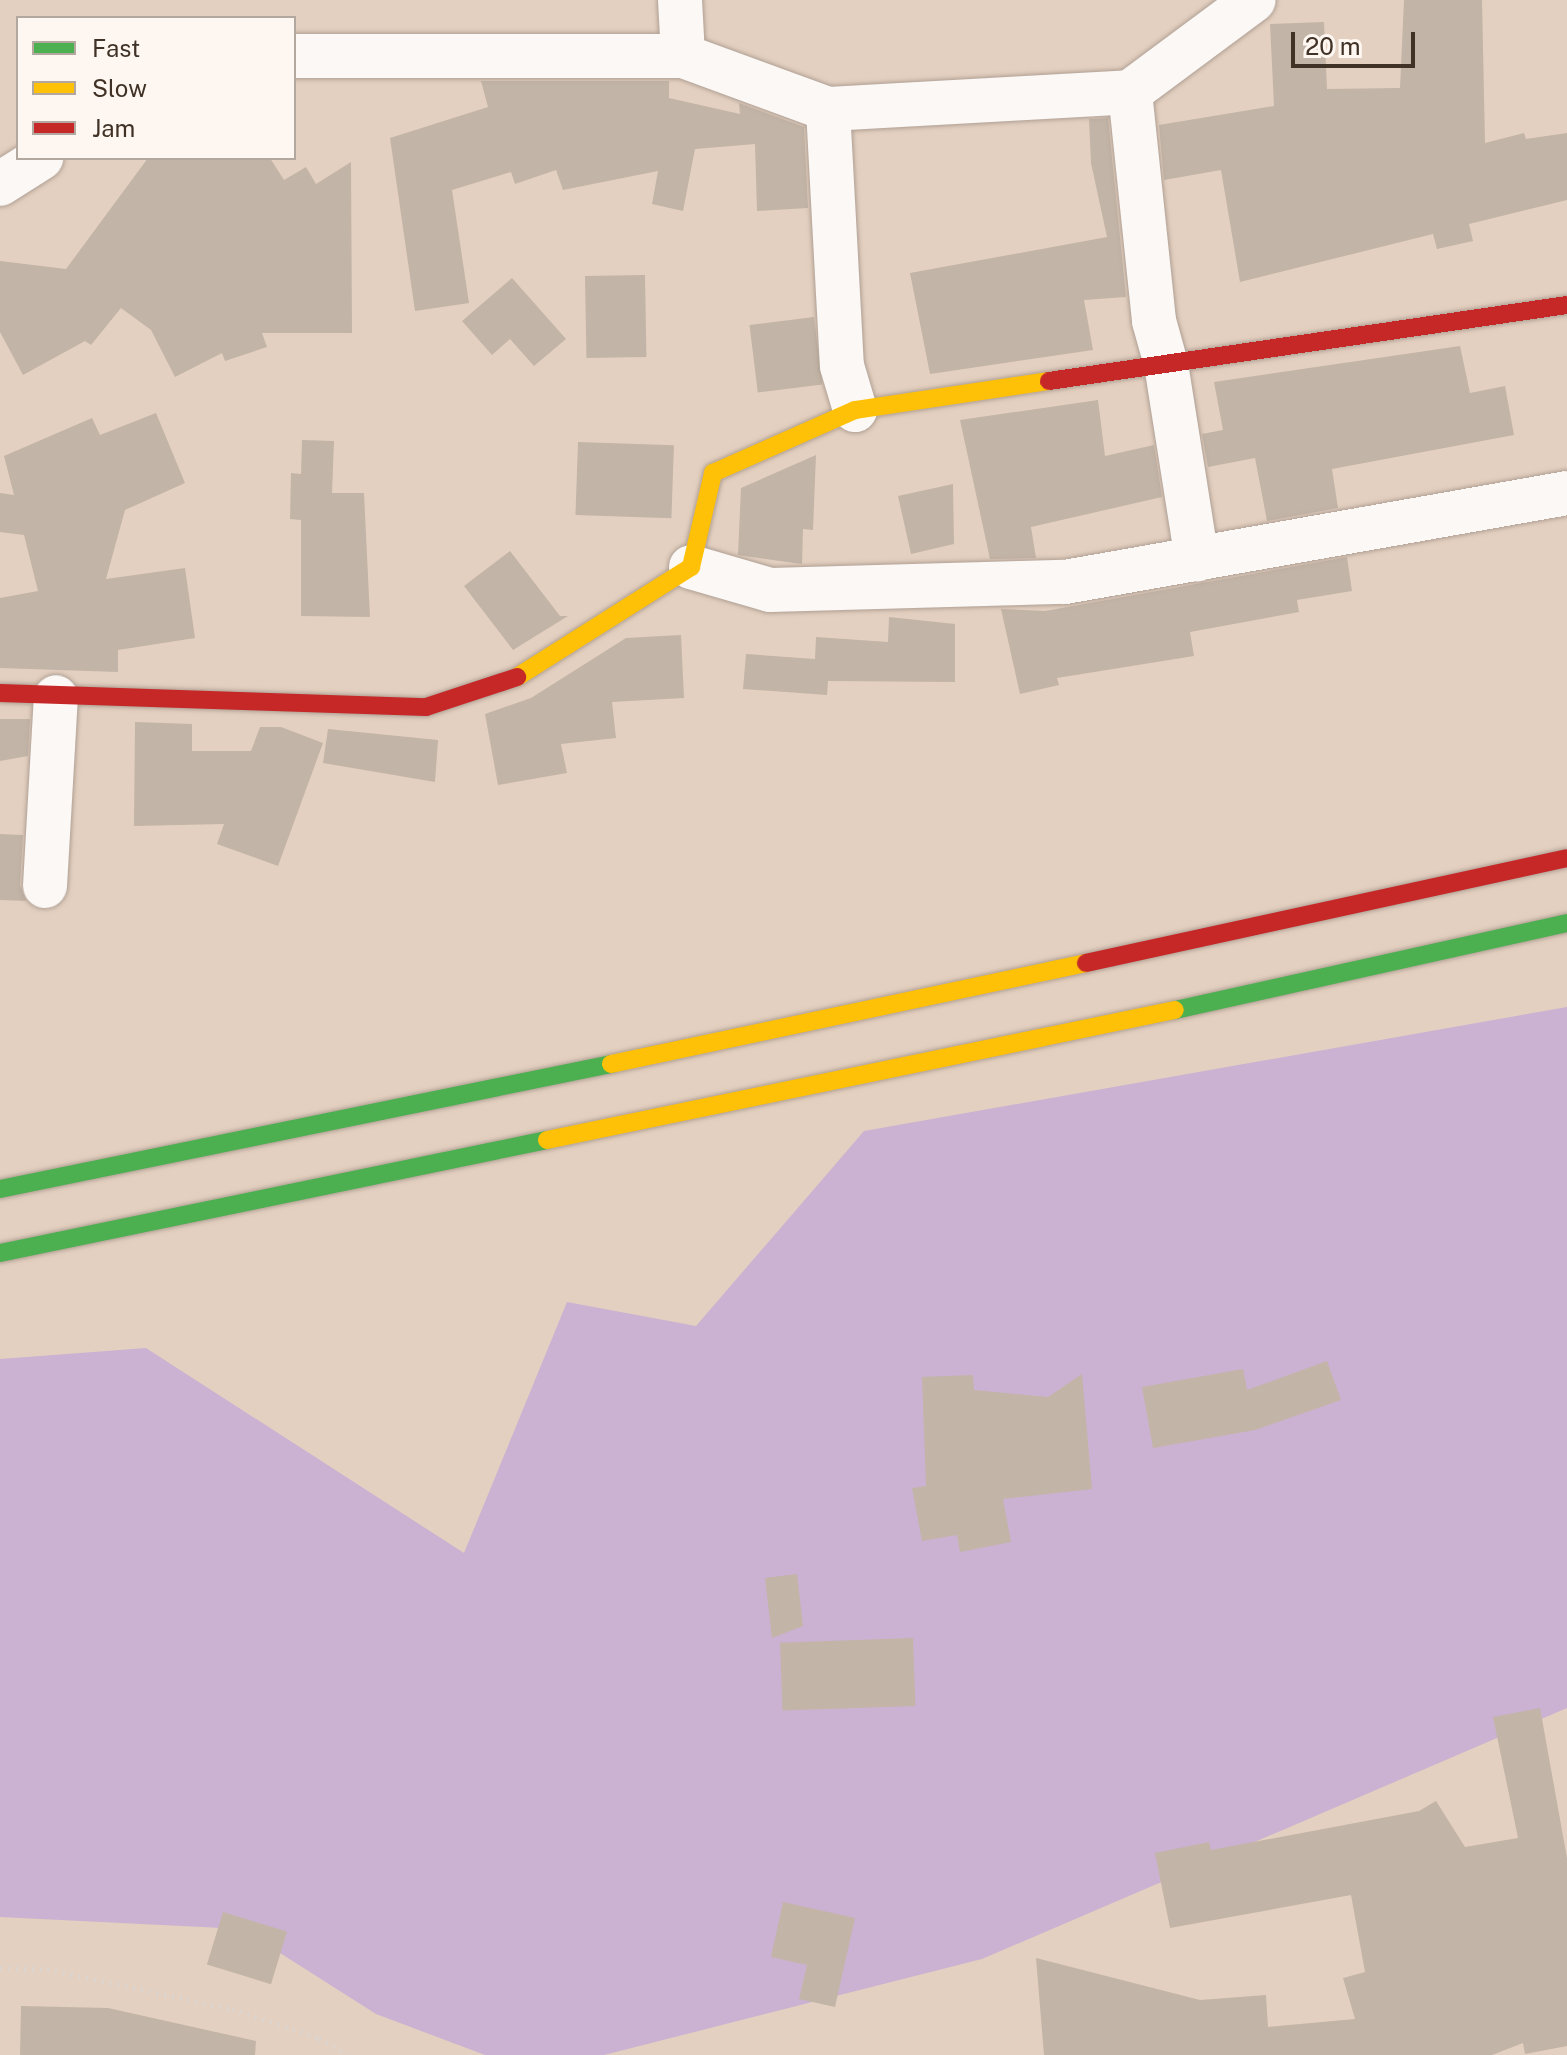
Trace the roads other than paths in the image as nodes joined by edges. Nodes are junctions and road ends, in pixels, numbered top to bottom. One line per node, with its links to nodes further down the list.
1 (680, 0): 4 (street)
2 (1254, 0): 5 (street)
3 (296, 56): 4 (street)
4 (683, 56): 6 (street)
5 (1130, 92): 6 (street); 10 (street)
6 (828, 109): 11 (street)
7 (38, 160): 8 (street)
8 (0, 184)
9 (1567, 305): 10 (main road)
10 (1166, 364): 11 (main road); 13 (street)
11 (855, 410): 14 (main road)
12 (1567, 493): 13 (street)
13 (1197, 560): 14 (street)
14 (691, 567): 16 (main road)
15 (0, 693): 16 (main road)
16 (56, 697): 18 (street)
17 (1567, 858): 20 (main road)
18 (45, 886)
19 (1567, 923): 21 (main road)
20 (0, 1189)
21 (0, 1253)

